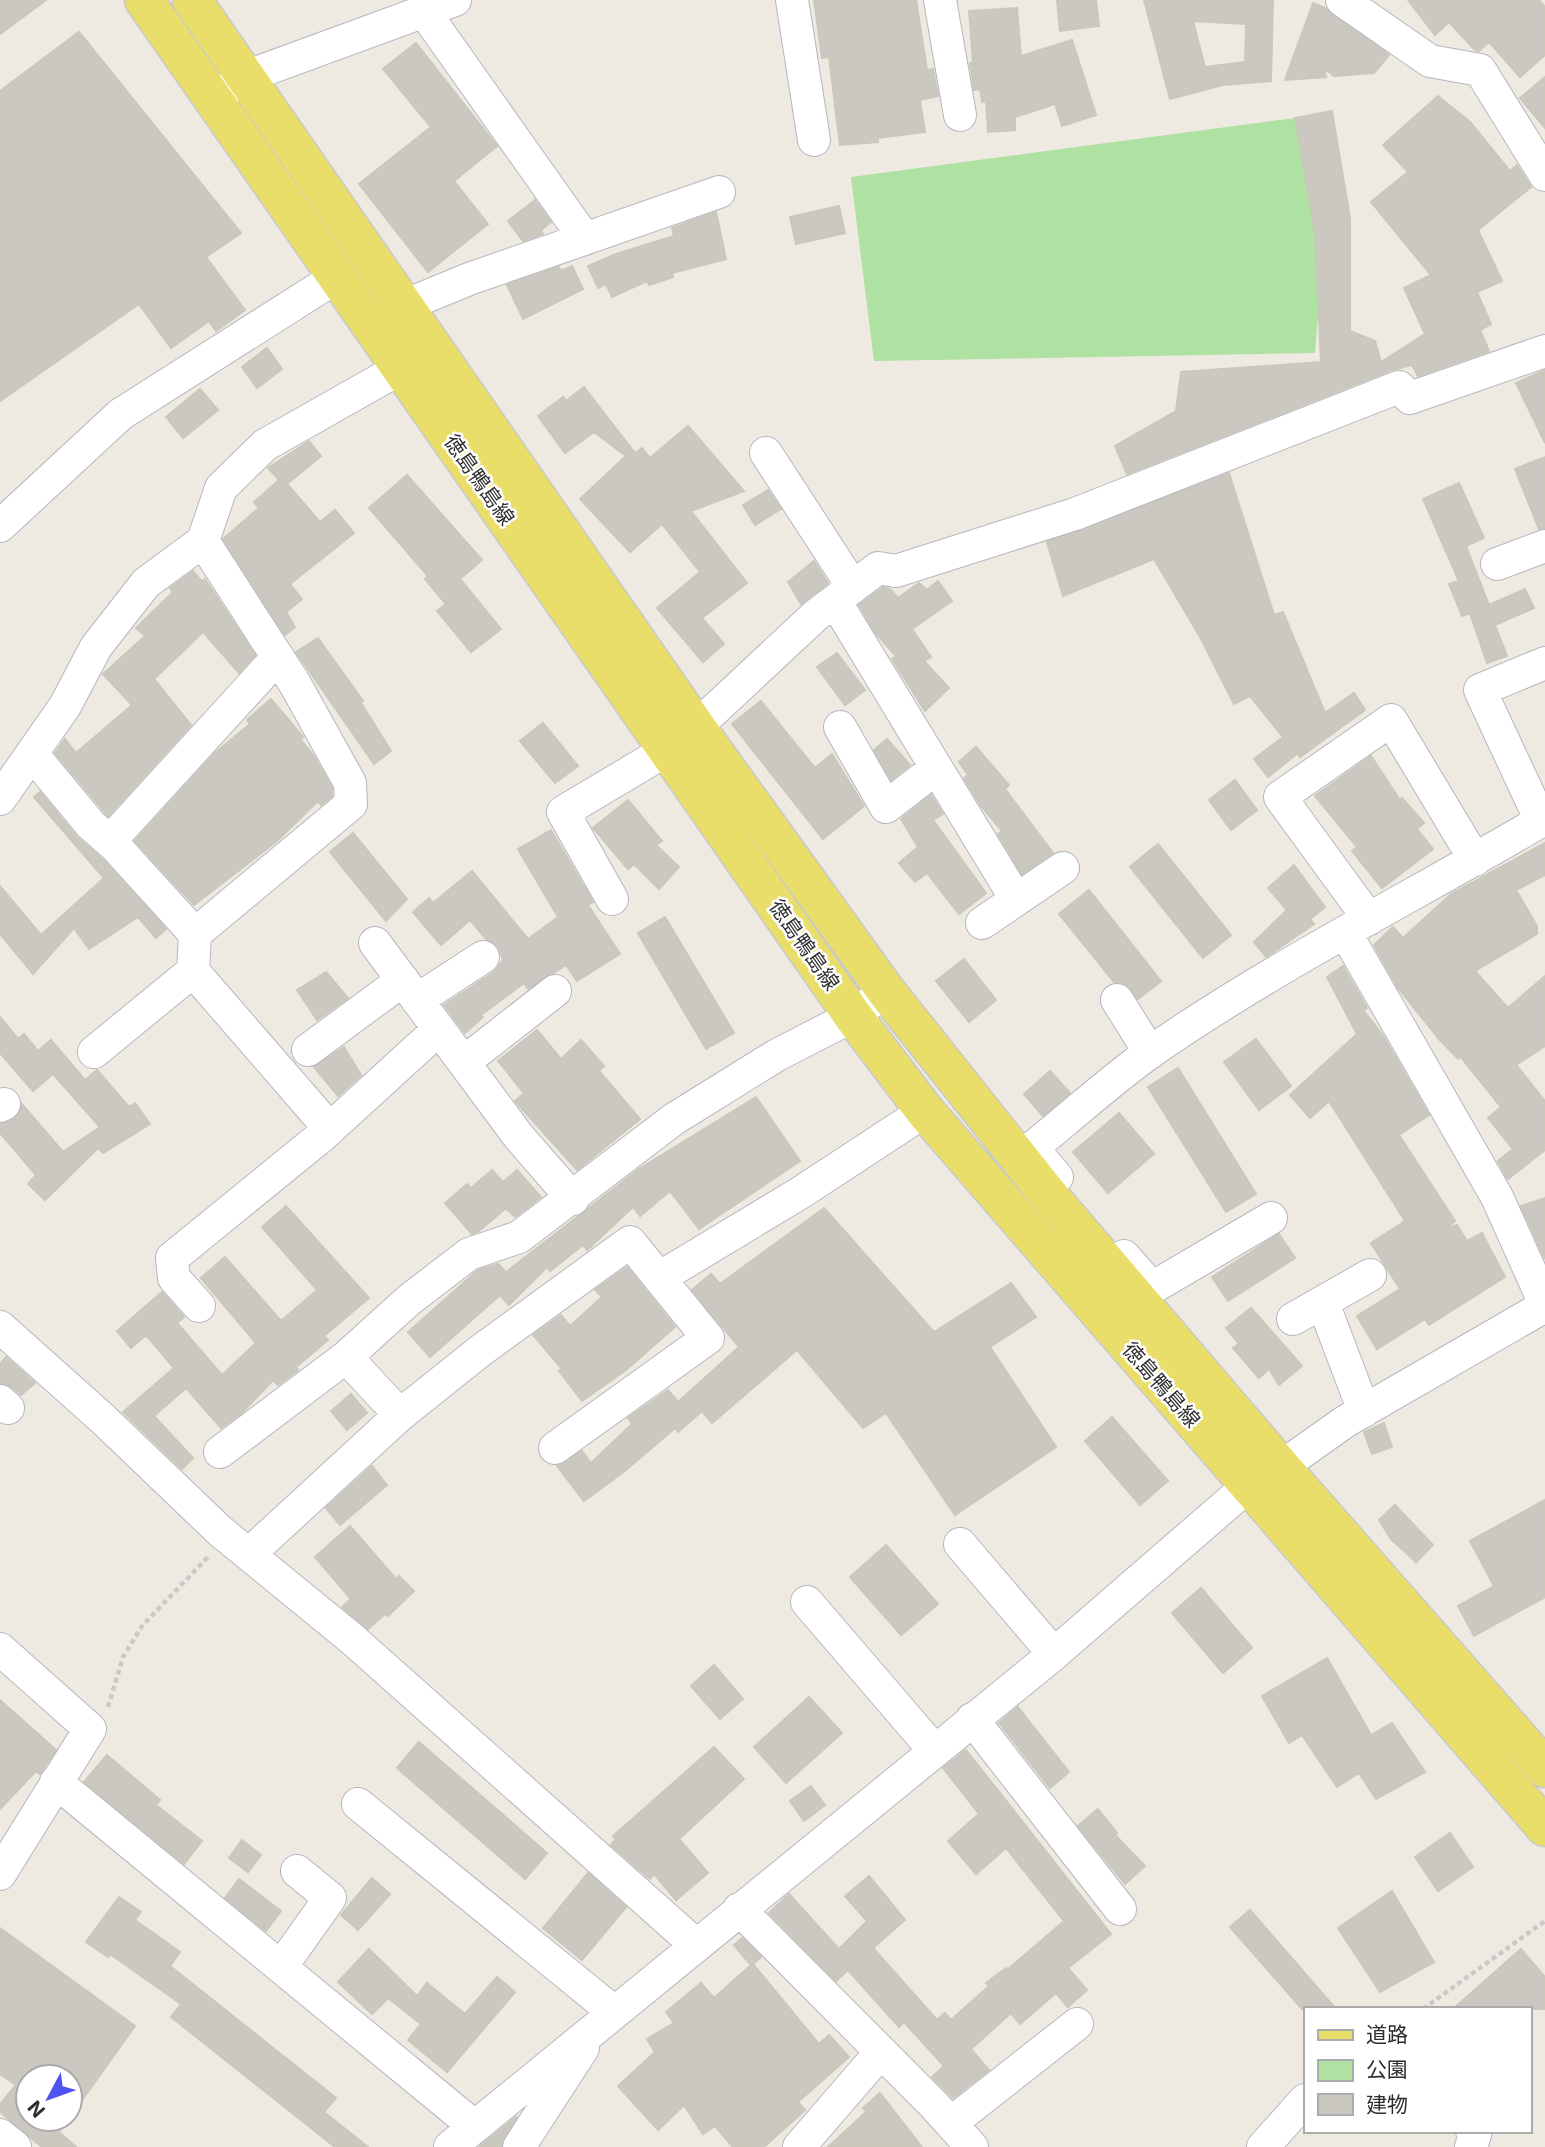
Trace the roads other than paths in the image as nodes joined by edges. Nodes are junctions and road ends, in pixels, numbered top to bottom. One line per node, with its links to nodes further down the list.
1 (144, 0): 10 (main road, 徳島鴨島線)
2 (192, 0): 9 (main road, 徳島鴨島線)
3 (455, 0): 7 (street)
4 (792, 0): 12 (street)
5 (940, 0): 11 (street)
6 (1342, 0): 13 (street)
7 (424, 9): 8 (street); 15 (street)
8 (386, 11): 9 (street)
9 (245, 76): 10 (street); 17 (main road, 徳島鴨島線)
10 (212, 99): 16 (main road, 徳島鴨島線)
11 (961, 115)
12 (814, 139)
13 (1545, 174)
14 (719, 192): 15 (street)
15 (585, 239): 17 (street)
16 (338, 276): 19 (main road, 徳島鴨島線); 21 (street)
17 (406, 305): 29 (main road, 徳島鴨島線)
18 (1545, 351): 25 (street)
19 (401, 368): 22 (street); 29 (main road, 徳島鴨島線)
20 (766, 453): 25 (street)
21 (0, 526)
22 (203, 541): 26 (street); 30 (street)
23 (1545, 546): 24 (street)
24 (1497, 564)
25 (844, 594): 29 (street); 31 (street)
26 (278, 657): 33 (street); 40 (street)
27 (1545, 663): 34 (street)
28 (841, 727): 31 (street)
29 (682, 739): 36 (street); 45 (main road, 徳島鴨島線); 48 (main road, 徳島鴨島線)
30 (33, 755): 32 (street); 33 (street)
31 (935, 769): 37 (street)
32 (0, 799)
33 (110, 841): 40 (street)
34 (1475, 860): 39 (street); 39 (street)
35 (1063, 868): 37 (street)
36 (612, 899)
37 (1016, 899): 38 (street)
38 (982, 923)
39 (1357, 926): 52 (street); 61 (street)
40 (195, 934): 43 (street)
41 (375, 943): 44 (street)
42 (483, 957): 44 (street)
43 (193, 971): 51 (street); 55 (street)
44 (410, 990): 49 (street); 50 (street)
45 (886, 991): 48 (street); 70 (main road, 徳島鴨島線)
46 (555, 992): 53 (street)
47 (1117, 1000): 52 (street)
48 (853, 1016): 54 (main road, 徳島鴨島線); 56 (street)
49 (439, 1029): 53 (street); 55 (street)
50 (309, 1050)
51 (93, 1052)
52 (1150, 1053): 57 (street)
53 (464, 1062): 56 (street)
54 (925, 1111): 59 (street); 71 (main road, 徳島鴨島線)
55 (330, 1129): 62 (street)
56 (573, 1199): 65 (street)
57 (1271, 1218)
58 (1370, 1275): 60 (street)
59 (659, 1278): 67 (street); 68 (street)
60 (1323, 1303): 63 (street); 66 (street)
61 (1545, 1305): 66 (street)
62 (199, 1306)
63 (1293, 1319)
64 (0, 1327): 73 (street)
65 (346, 1357): 67 (street); 69 (street)
66 (1364, 1411): 70 (street)
67 (400, 1415): 73 (street)
68 (555, 1448)
69 (220, 1452)
70 (1281, 1467): 71 (street); 79 (main road, 徳島鴨島線)
71 (1248, 1486): 76 (street); 82 (main road, 徳島鴨島線)
72 (960, 1545): 76 (street)
73 (238, 1546): 87 (street)
74 (807, 1602): 78 (street)
75 (0, 1649): 80 (street)
76 (1054, 1654): 77 (street)
77 (972, 1719): 78 (street); 86 (street)
78 (934, 1750): 85 (street)
79 (1545, 1768)
80 (56, 1782): 84 (street); 88 (street)
81 (358, 1804): 89 (street)
82 (1545, 1827)
83 (297, 1871): 88 (street)
84 (0, 1874)
85 (739, 1909): 87 (street); 91 (street)
86 (1120, 1909)
87 (696, 1945): 89 (street)
88 (281, 1967): 94 (street)
89 (606, 2019): 94 (street); 98 (street)
90 (1077, 2024): 93 (street)
91 (881, 2052): 93 (street); 99 (street)
92 (1304, 2101): 101 (street)
93 (951, 2123): 100 (street)
94 (474, 2126): 97 (street)
95 (0, 2135): 96 (street)
96 (15, 2147)
97 (450, 2147)
98 (519, 2147)
99 (799, 2147)
100 (972, 2147)
101 (1263, 2147)

